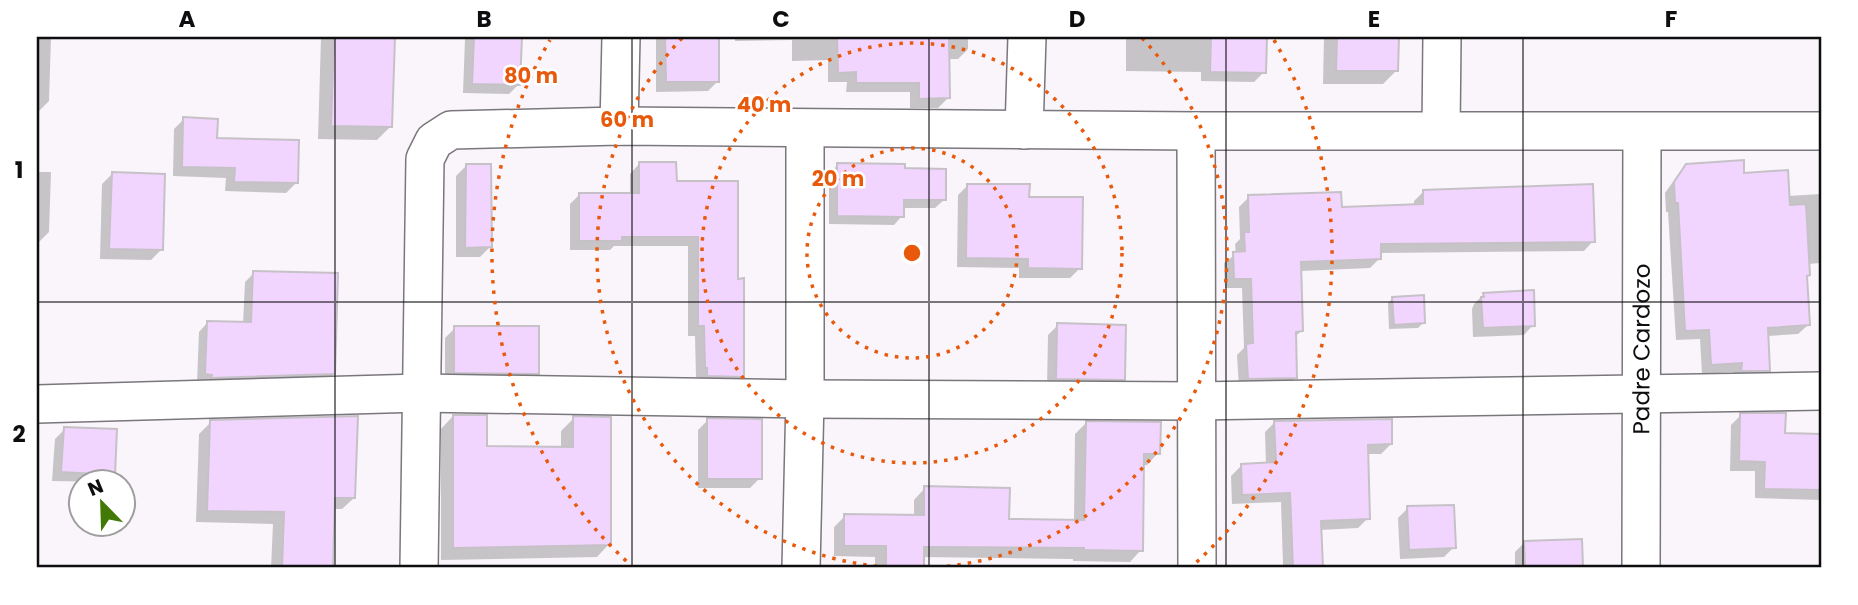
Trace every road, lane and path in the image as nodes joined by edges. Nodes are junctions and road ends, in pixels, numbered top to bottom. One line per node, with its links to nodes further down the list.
1 (621, 37): 4 (street)
2 (1027, 37): 6 (street)
3 (1442, 37): 7 (street)
4 (619, 126): 5 (street); 12 (street)
5 (805, 129): 6 (street); 14 (street)
6 (1024, 130): 8 (street)
7 (1441, 130): 8 (street); 10 (street)
8 (1196, 131): 15 (street)
9 (1821, 131): 10 (street)
10 (1642, 132): 13 (street, Padre Cardozo)
11 (1821, 391): 13 (street)
12 (420, 393): 14 (street); 16 (street); 17 (street)
13 (1641, 393): 15 (street); 20 (street, Padre Cardozo)
14 (804, 398): 15 (street); 18 (street)
15 (1196, 401): 19 (street)
16 (37, 404)
17 (419, 568)
18 (801, 568)
19 (1197, 568)
20 (1641, 568)

